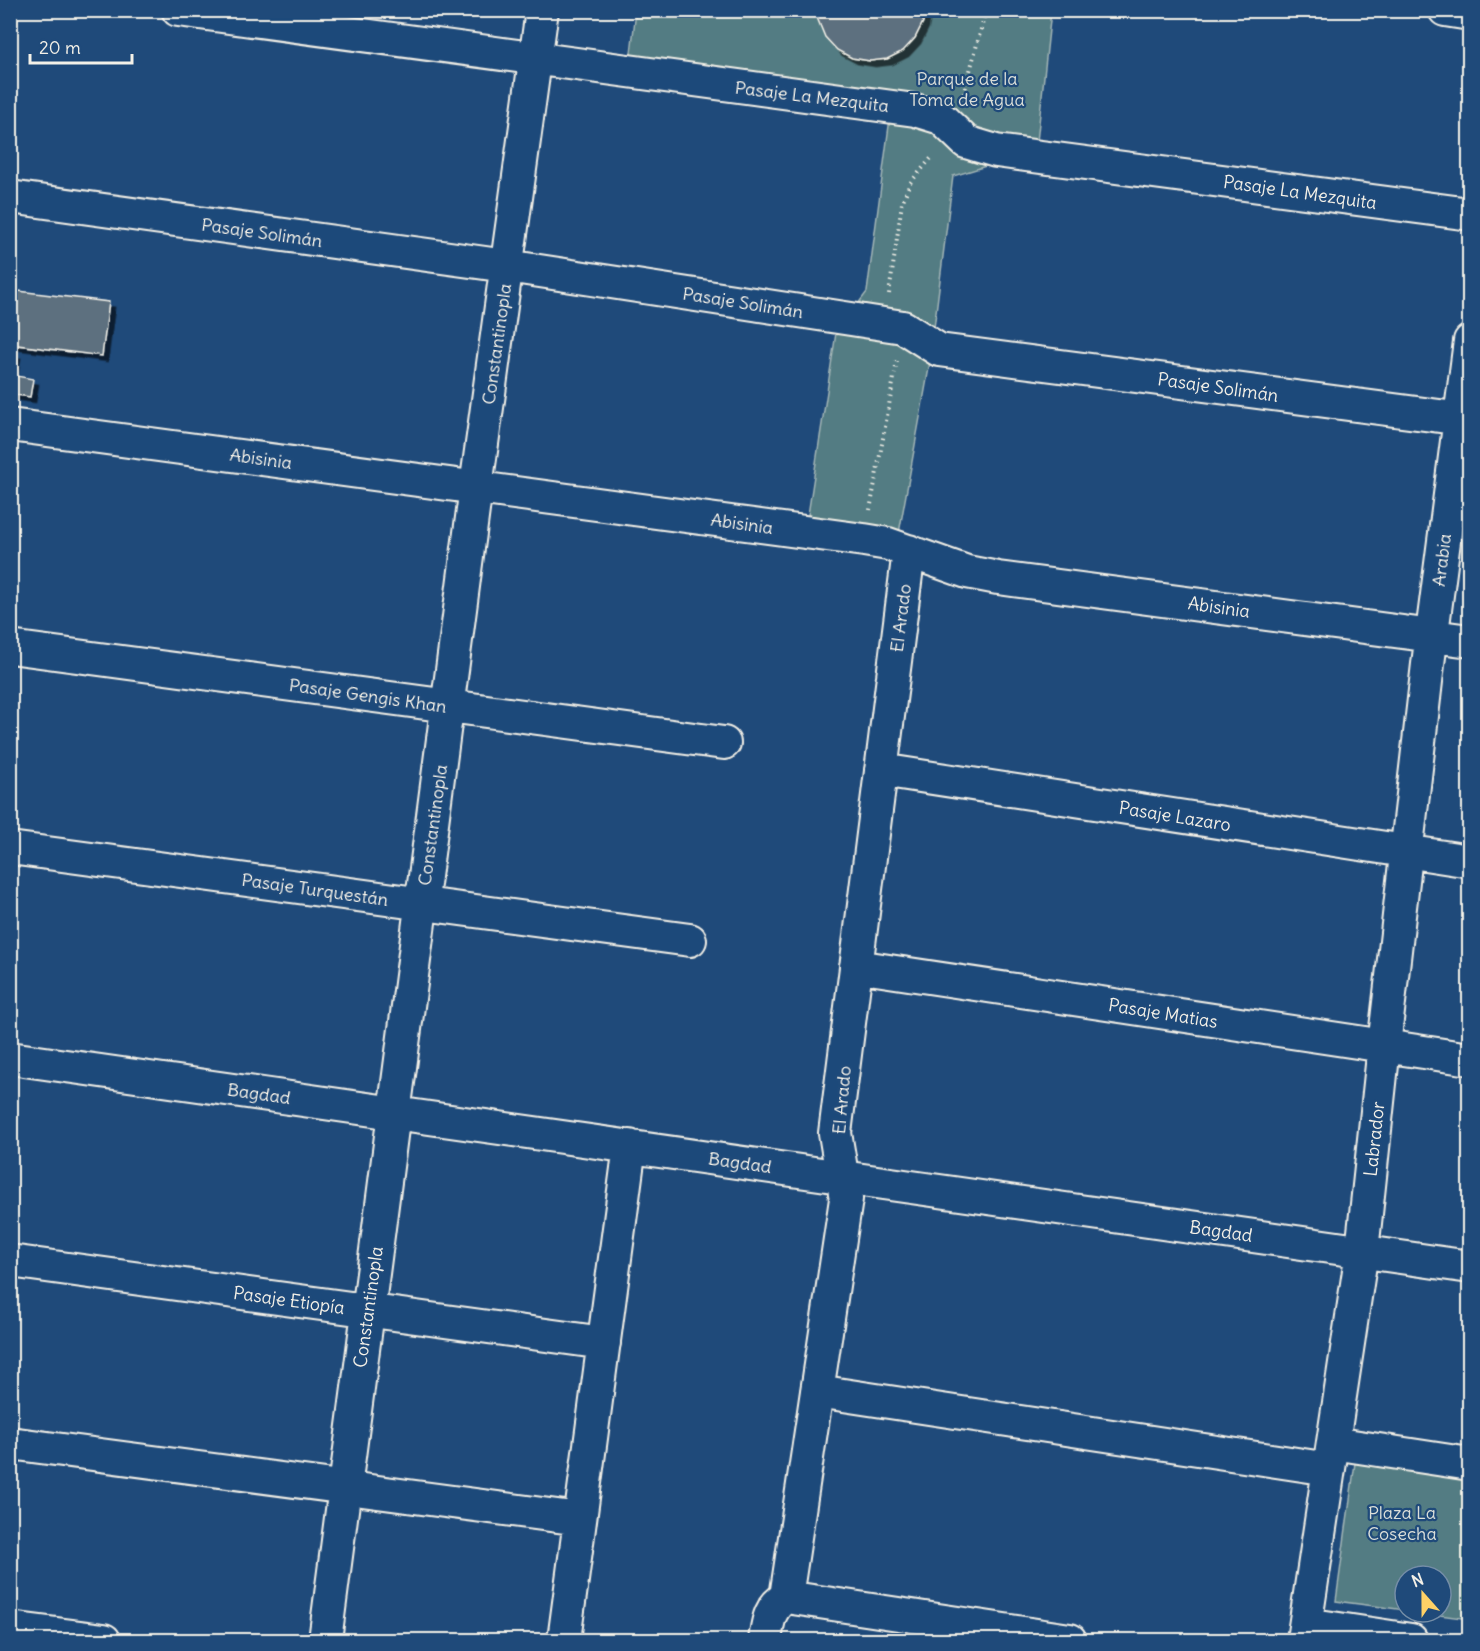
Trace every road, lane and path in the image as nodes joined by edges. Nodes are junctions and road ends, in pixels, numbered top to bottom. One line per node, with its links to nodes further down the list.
1 (542, 10): 7 (street, Constantinopla)
2 (986, 10): 8 (path)
3 (1445, 10): 5 (street)
4 (193, 12): 6 (street, Pasaje La Mezquita)
5 (1470, 14)
6 (326, 21): 7 (street, Pasaje La Mezquita)
7 (536, 60): 8 (street, Pasaje La Mezquita); 11 (street, Constantinopla)
8 (954, 130): 10 (street, Pasaje La Mezquita); 12 (path)
9 (10, 197): 11 (street, Pasaje Solimán)
10 (1470, 214)
11 (507, 266): 12 (street, Pasaje Solimán); 16 (street, Constantinopla)
12 (903, 327): 14 (street, Pasaje Solimán); 17 (path)
13 (1470, 341): 14 (street, Arabia)
14 (1464, 420): 19 (street, Arabia)
15 (10, 425): 16 (street, Abisinia)
16 (476, 487): 17 (street, Abisinia); 22 (street, Constantinopla)
17 (864, 540): 18 (street, Abisinia)
18 (909, 551): 19 (street, Abisinia); 24 (street, El Arado)
19 (1432, 636): 20 (street, Abisinia); 26 (street, Labrador)
20 (1470, 641)
21 (10, 647): 22 (street, Pasaje Gengis Khan)
22 (448, 705): 23 (street, Pasaje Gengis Khan); 28 (street, Constantinopla)
23 (724, 743)
24 (881, 770): 26 (street, Pasaje Lazaro); 30 (street, El Arado)
25 (10, 848): 28 (street, Pasaje Turquestán)
26 (1406, 851): 27 (street, Pasaje Lazaro); 31 (street, Labrador)
27 (1470, 861)
28 (422, 904): 29 (street, Pasaje Turquestán); 34 (street, Constantinopla)
29 (690, 940)
30 (856, 966): 31 (street, Pasaje Matias); 36 (street, El Arado)
31 (1383, 1046): 33 (street, Pasaje Matias); 37 (street, Labrador)
32 (10, 1058): 34 (street, Bagdad)
33 (1470, 1059)
34 (394, 1112): 35 (street, Bagdad); 40 (street, Constantinopla)
35 (630, 1146): 36 (street, Bagdad); 41 (street)
36 (842, 1176): 37 (street, Bagdad); 42 (street, El Arado)
37 (1362, 1251): 39 (street, Bagdad); 44 (street, Labrador)
38 (10, 1261): 40 (street, Pasaje Etiopía)
39 (1470, 1267)
40 (368, 1311): 41 (street, Pasaje Etiopía); 46 (street, Constantinopla)
41 (604, 1343): 47 (street)
42 (817, 1390): 44 (street); 48 (street, El Arado)
43 (10, 1443): 46 (street)
44 (1331, 1456): 45 (street); 50 (street, Labrador)
45 (1470, 1464)
46 (345, 1488): 47 (street); 52 (street, Constantinopla)
47 (580, 1519): 53 (street)
48 (786, 1597): 54 (street, El Arado); 55 (street)
49 (10, 1628): 51 (street)
50 (1304, 1633): 56 (street)
51 (104, 1641)
52 (325, 1641)
53 (564, 1641)
54 (765, 1641)
55 (1070, 1641)
56 (1411, 1641)

